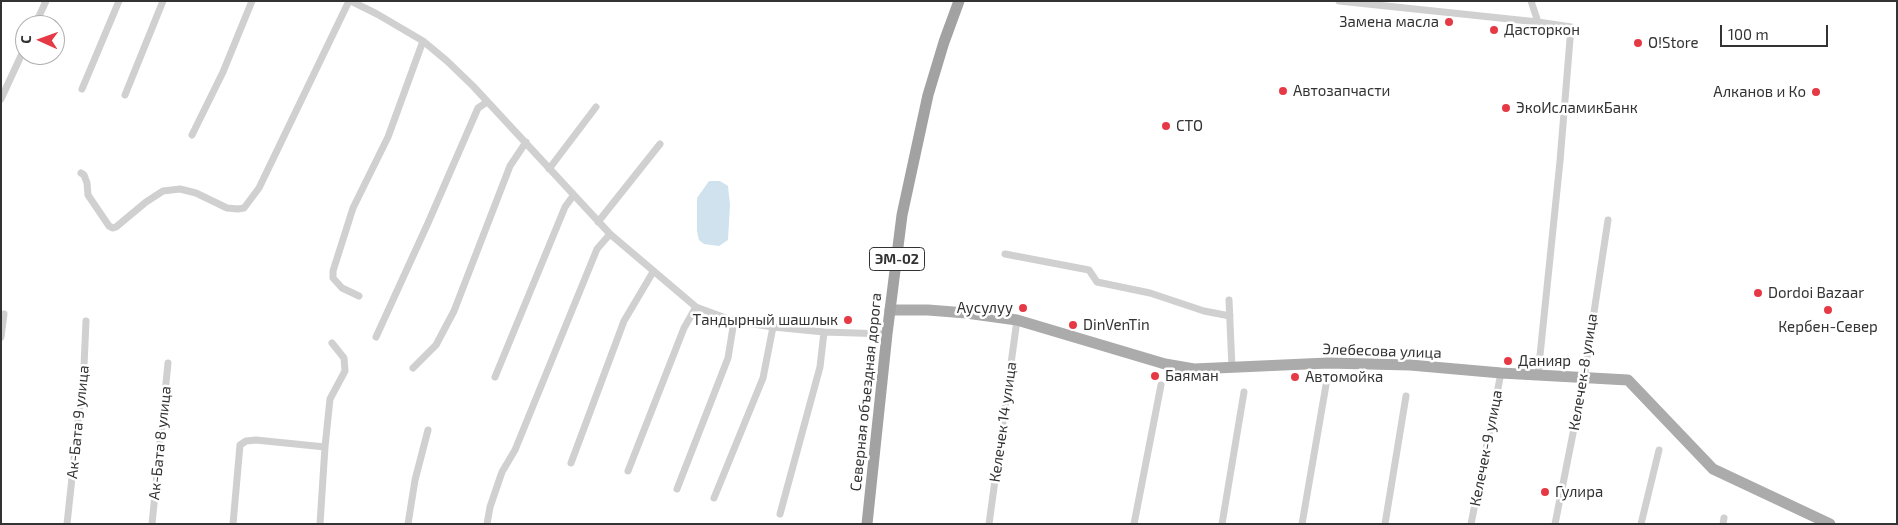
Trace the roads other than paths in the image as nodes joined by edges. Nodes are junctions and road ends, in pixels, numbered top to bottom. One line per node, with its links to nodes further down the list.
1 (46, 1): 9 (street)
2 (119, 1): 13 (street)
3 (163, 1): 14 (street)
4 (252, 1): 18 (street)
5 (350, 1): 11 (street); 22 (street)
6 (959, 1): 32 (highway, Северная объездная дорога / ЭМ-02)
7 (1339, 1): 10 (street)
8 (1531, 1): 10 (street)
9 (40, 15)
10 (1538, 22): 48 (street)
11 (423, 41): 16 (street); 29 (street)
12 (17, 65): 15 (street)
13 (82, 90)
14 (125, 95)
15 (1, 99)
16 (487, 102): 19 (street); 42 (street)
17 (596, 107): 21 (street)
18 (192, 135)
19 (526, 142): 21 (street); 45 (street)
20 (660, 144): 25 (street)
21 (549, 169): 23 (street)
22 (81, 172)
23 (574, 196): 25 (street); 49 (street)
24 (1608, 220): 50 (street, Келечек-8 улица)
25 (598, 222): 26 (street)
26 (610, 234): 28 (street); 68 (street)
27 (1005, 254): 34 (street)
28 (652, 272): 31 (street); 58 (street)
29 (358, 296)
30 (1229, 300): 34 (street)
31 (696, 307): 37 (street); 59 (street)
32 (890, 310): 35 (main road, Элебесова улица); 40 (highway, Северная объездная дорога / ЭМ-02)
33 (4, 314): 41 (street)
34 (1230, 316): 46 (street)
35 (1017, 320): 46 (main road, Элебесова улица); 70 (street, Келечек 14 улица)
36 (86, 321): 63 (street, Ак-Бата 9 улица)
37 (734, 321): 38 (street); 60 (street)
38 (773, 327): 39 (street); 61 (street)
39 (824, 332): 40 (street); 62 (street)
40 (887, 334): 69 (highway, Северная объездная дорога / ЭМ-02)
41 (1, 337)
42 (376, 337)
43 (332, 343): 56 (street)
44 (168, 363): 64 (street, Ак-Бата 8 улица)
45 (413, 368)
46 (1232, 368): 47 (main road, Элебесова улица)
47 (1501, 373): 48 (main road, Элебесова улица); 75 (street, Келечек-9 улица)
48 (1538, 375): 50 (main road, Элебесова улица)
49 (495, 377)
50 (1584, 378): 76 (street, Келечек-8 улица); 78 (main road, Элебесова улица)
51 (1161, 385): 71 (street)
52 (1326, 385): 73 (street)
53 (1244, 392): 72 (street)
54 (1406, 396): 74 (street)
55 (428, 430): 67 (street)
56 (325, 446): 65 (street); 66 (street)
57 (1659, 450): 77 (street)
58 (571, 463)
59 (628, 471)
60 (677, 489)
61 (714, 498)
62 (780, 514)
63 (68, 524)
64 (152, 524)
65 (233, 524)
66 (320, 524)
67 (408, 524)
68 (487, 524)
69 (867, 524)
70 (989, 524)
71 (1134, 524)
72 (1222, 524)
73 (1302, 524)
74 (1385, 524)
75 (1471, 524)
76 (1555, 524)
77 (1641, 524)
78 (1830, 524)

